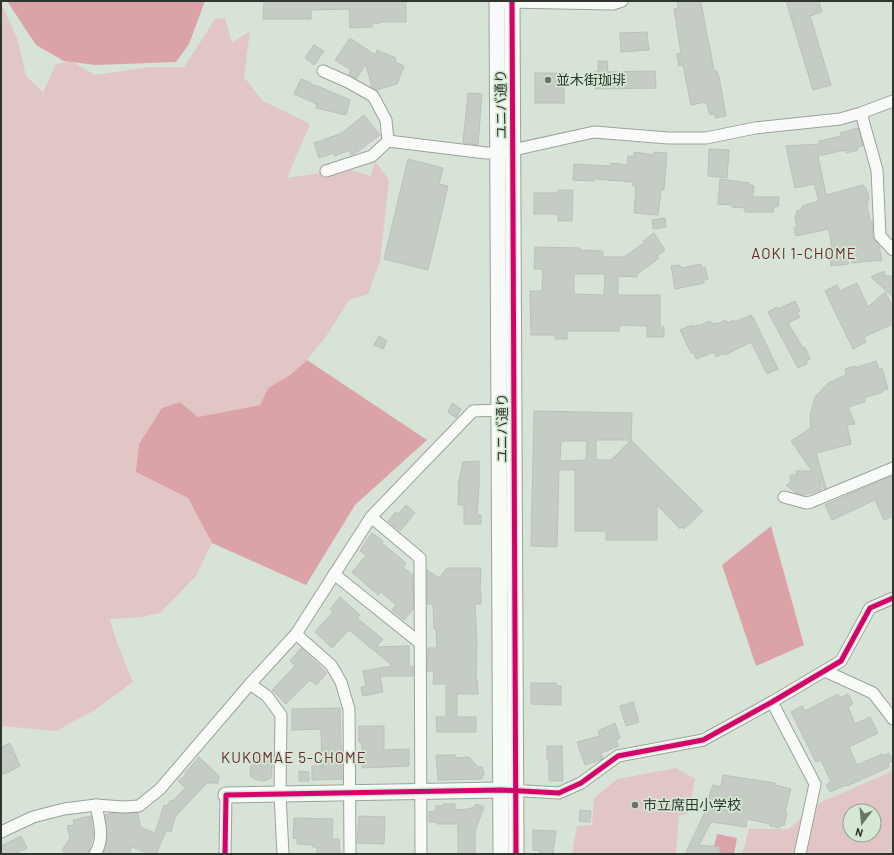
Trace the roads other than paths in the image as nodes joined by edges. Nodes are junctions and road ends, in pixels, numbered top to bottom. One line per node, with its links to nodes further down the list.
1 (622, 1): 2 (street)
2 (504, 2): 7 (street, ユニバ通り)
3 (323, 70): 6 (street)
4 (893, 101): 5 (street)
5 (861, 113): 7 (street); 9 (street)
6 (388, 141): 7 (street); 8 (street)
7 (506, 151): 10 (street, ユニバ通り)
8 (326, 170)
9 (893, 250)
10 (506, 410): 13 (street); 22 (street, ユニバ通り)
11 (893, 468): 12 (street)
12 (784, 497)
13 (371, 517): 14 (street); 17 (street)
14 (334, 574): 16 (street); 17 (street)
15 (893, 598): 18 (street)
16 (296, 634): 19 (street); 24 (street)
17 (420, 643): 23 (street)
18 (825, 671): 20 (street); 21 (street)
19 (250, 684): 25 (street); 27 (street)
20 (772, 702): 22 (street); 36 (street)
21 (893, 719)
22 (508, 790): 23 (street); 34 (street, ユニバ通り); 35 (street, ユニバ通り)
23 (421, 792): 24 (street); 33 (street)
24 (350, 793): 25 (street); 32 (street)
25 (280, 794): 26 (street); 31 (street)
26 (226, 795): 30 (street)
27 (96, 805): 28 (street); 29 (street)
28 (1, 832)
29 (95, 854)
30 (225, 854)
31 (283, 854)
32 (350, 854)
33 (421, 854)
34 (501, 854)
35 (516, 854)
36 (800, 854)

